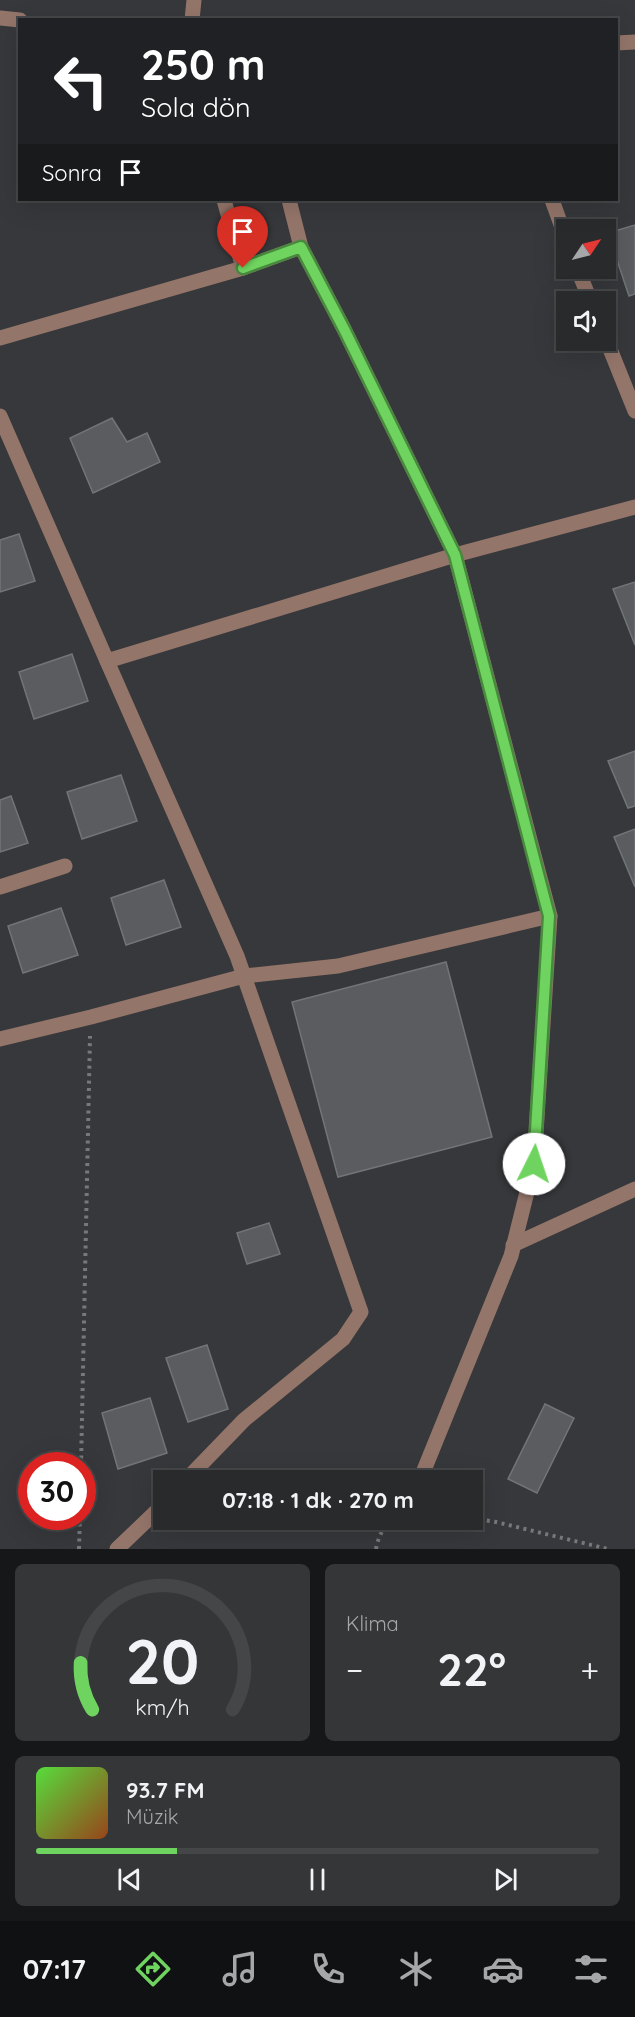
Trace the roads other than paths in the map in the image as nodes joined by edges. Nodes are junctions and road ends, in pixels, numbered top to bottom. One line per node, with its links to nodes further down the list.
1 (194, 0): 3 (street)
2 (0, 18): 4 (street)
3 (192, 18)
4 (18, 20)
5 (635, 42): 6 (street)
6 (618, 43)
7 (224, 201): 12 (street)
8 (289, 201): 11 (street)
9 (552, 201): 10 (street)
10 (559, 219)
11 (301, 247): 12 (street); 18 (street)
12 (243, 268): 13 (street)
13 (0, 338)
14 (611, 351): 15 (street)
15 (635, 411)
16 (0, 416): 19 (street)
17 (635, 507): 18 (street)
18 (455, 555): 19 (street); 22 (street)
19 (107, 662): 23 (street)
20 (65, 866): 21 (street)
21 (0, 887)
22 (549, 916): 23 (street); 26 (street)
23 (244, 976): 24 (street); 27 (street)
24 (0, 1039)
25 (635, 1188): 26 (street)
26 (513, 1245): 28 (street)
27 (196, 1470)
28 (424, 1470)
29 (153, 1515): 30 (street)
30 (117, 1549)

